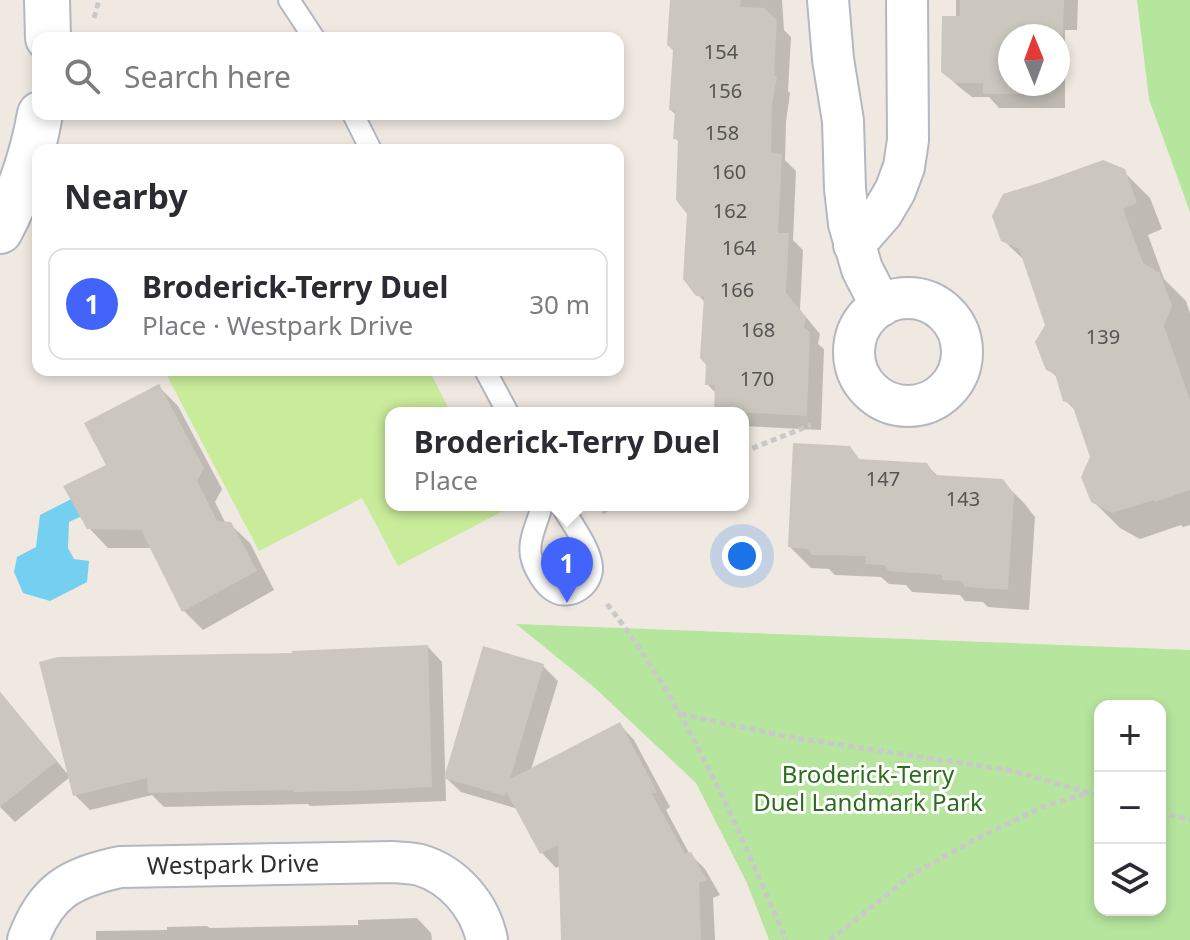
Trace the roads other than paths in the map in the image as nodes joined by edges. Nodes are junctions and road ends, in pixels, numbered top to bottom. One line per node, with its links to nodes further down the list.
1 (47, 0): 5 (main road)
2 (289, 0): 6 (lane)
3 (828, 0): 13 (street)
4 (907, 0): 13 (street)
5 (48, 32)
6 (310, 32)
7 (39, 120): 9 (main road)
8 (356, 120): 10 (lane)
9 (33, 144)
10 (368, 144)
11 (32, 147): 12 (main road)
12 (0, 231)
13 (854, 245): 14 (street)
14 (881, 306)
15 (488, 376): 16 (lane)
16 (505, 407)
17 (540, 511): 18 (lane)
18 (564, 511)
19 (28, 940): 20 (street, Westpark Drive)
20 (487, 940)

